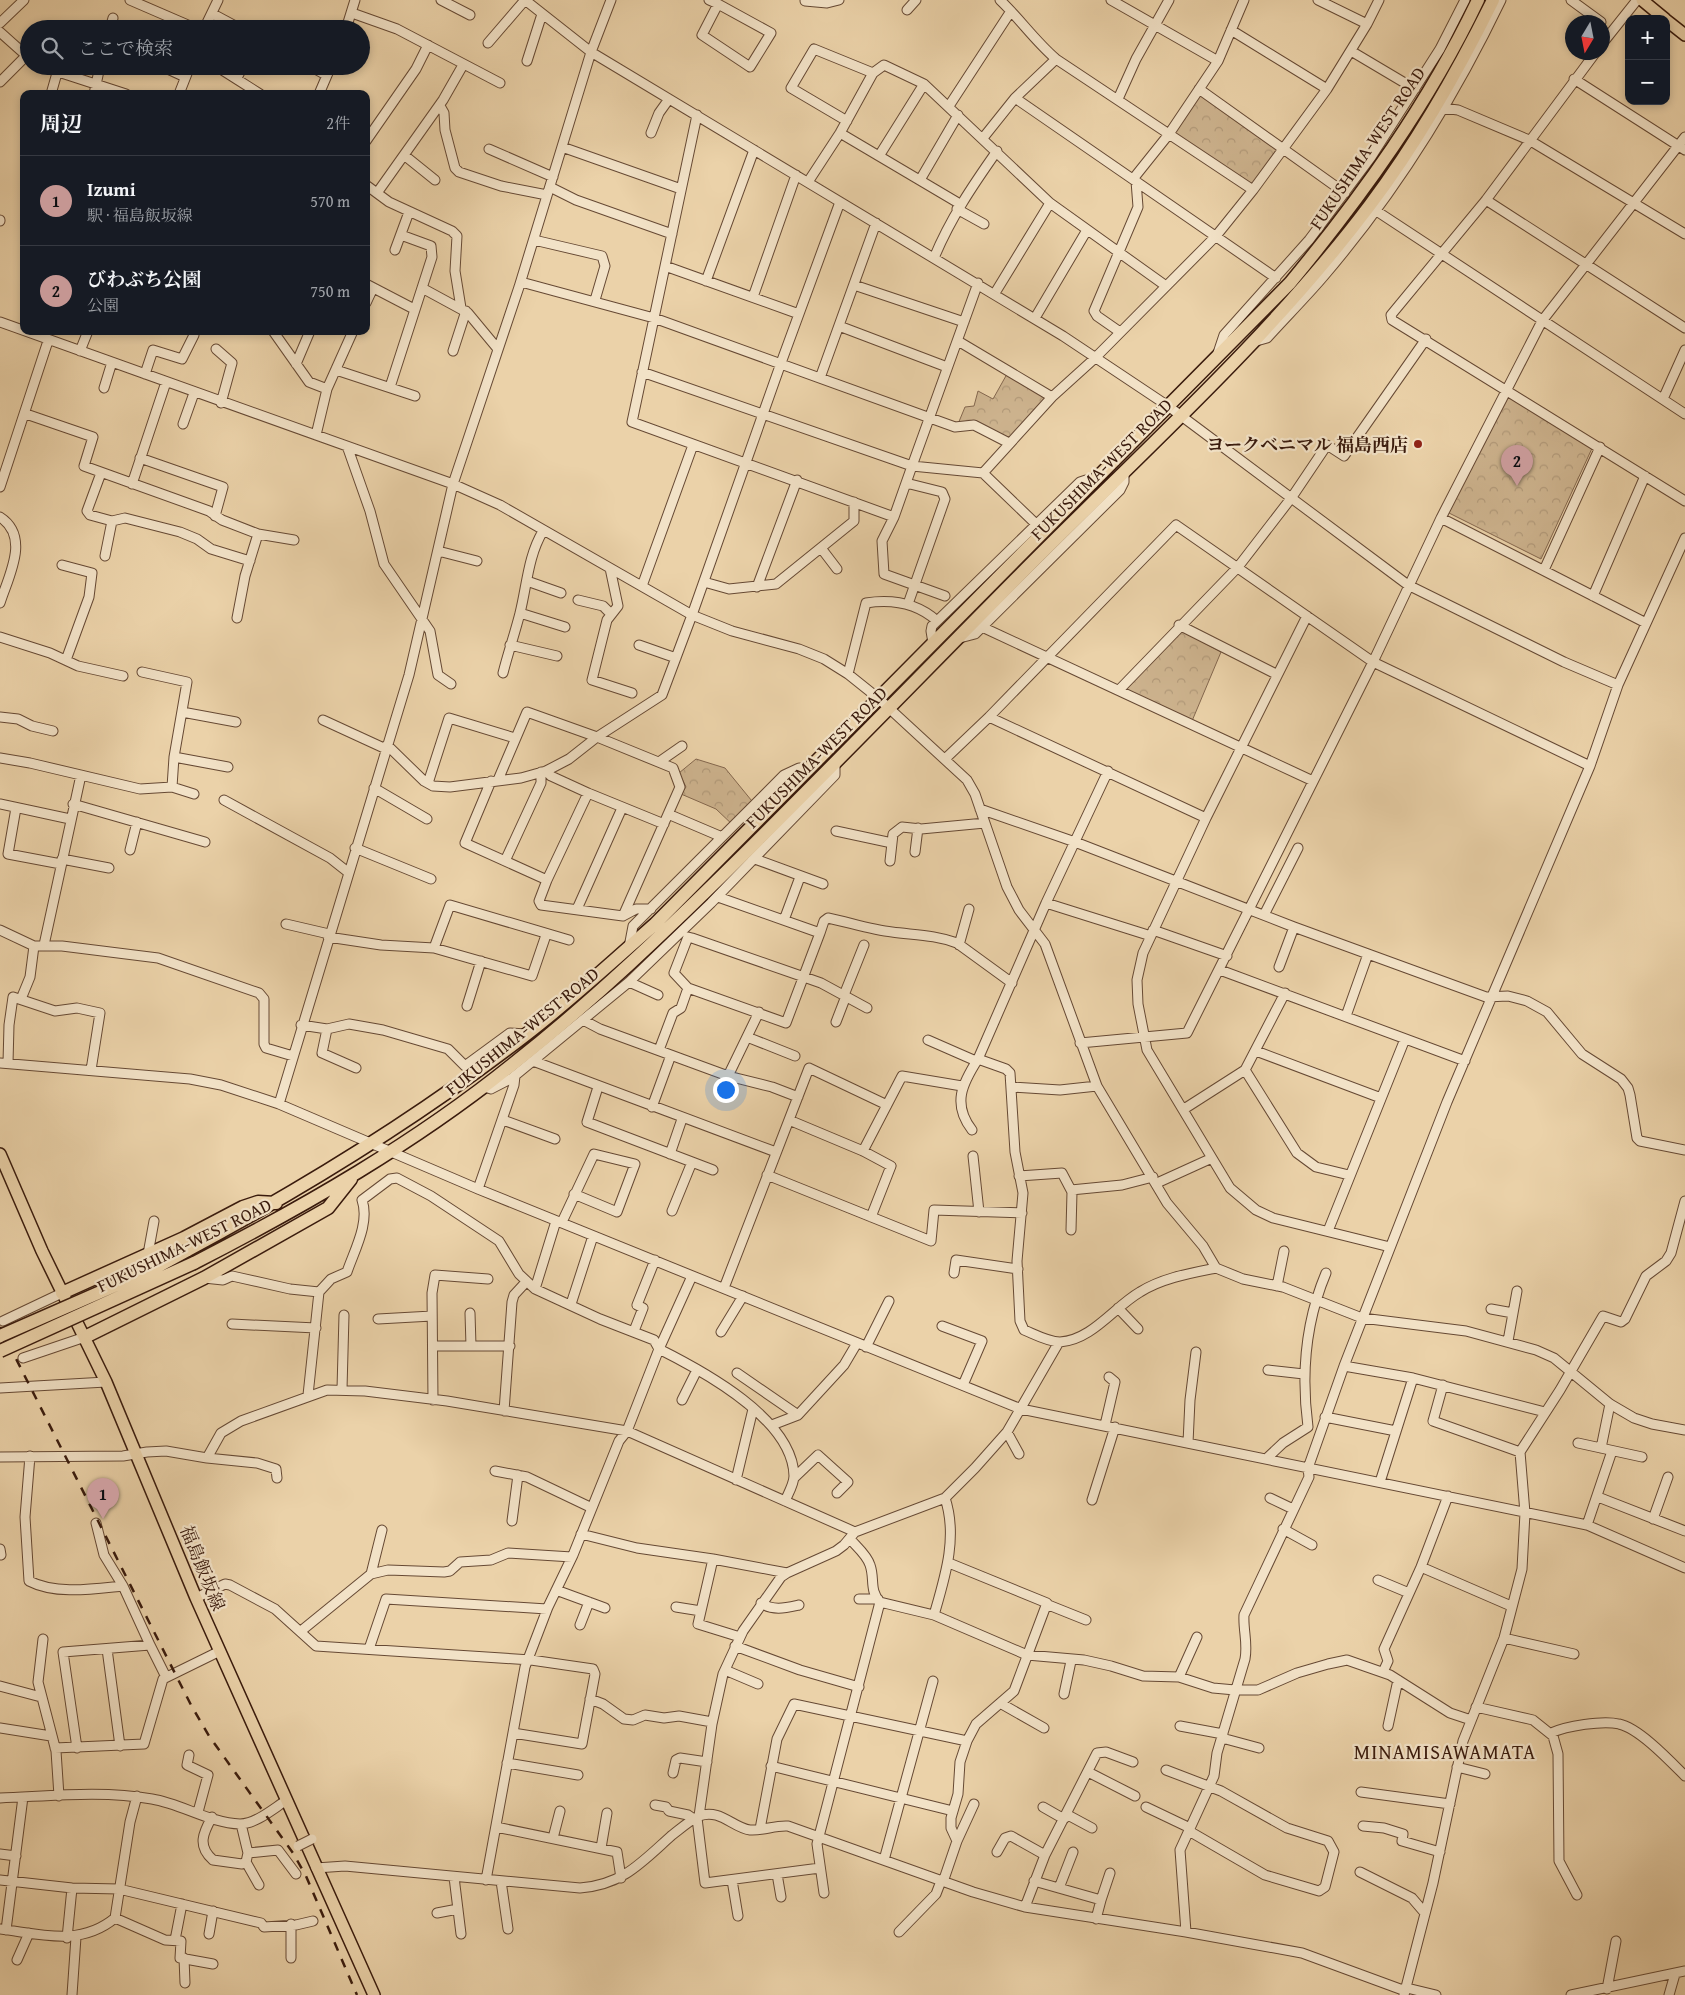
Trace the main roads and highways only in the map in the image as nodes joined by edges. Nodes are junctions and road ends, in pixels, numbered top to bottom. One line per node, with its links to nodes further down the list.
1 (1478, 0): 9 (highway, FUKUSHIMA-WEST ROAD)
2 (1493, 0): 8 (highway, FUKUSHIMA-WEST ROAD)
3 (1642, 0): 4 (main road)
4 (1661, 15)
5 (1670, 22): 6 (main road)
6 (1685, 35)
7 (0, 1154): 10 (main road, 福島飯坂線)
8 (353, 1174): 12 (highway); 13 (highway, FUKUSHIMA-WEST ROAD, bridge)
9 (276, 1203): 10 (highway); 11 (highway, FUKUSHIMA-WEST ROAD, bridge)
10 (62, 1293): 12 (main road, 福島飯坂線)
11 (0, 1336)
12 (85, 1337): 14 (main road, 福島飯坂線)
13 (0, 1351)
14 (374, 1995)

